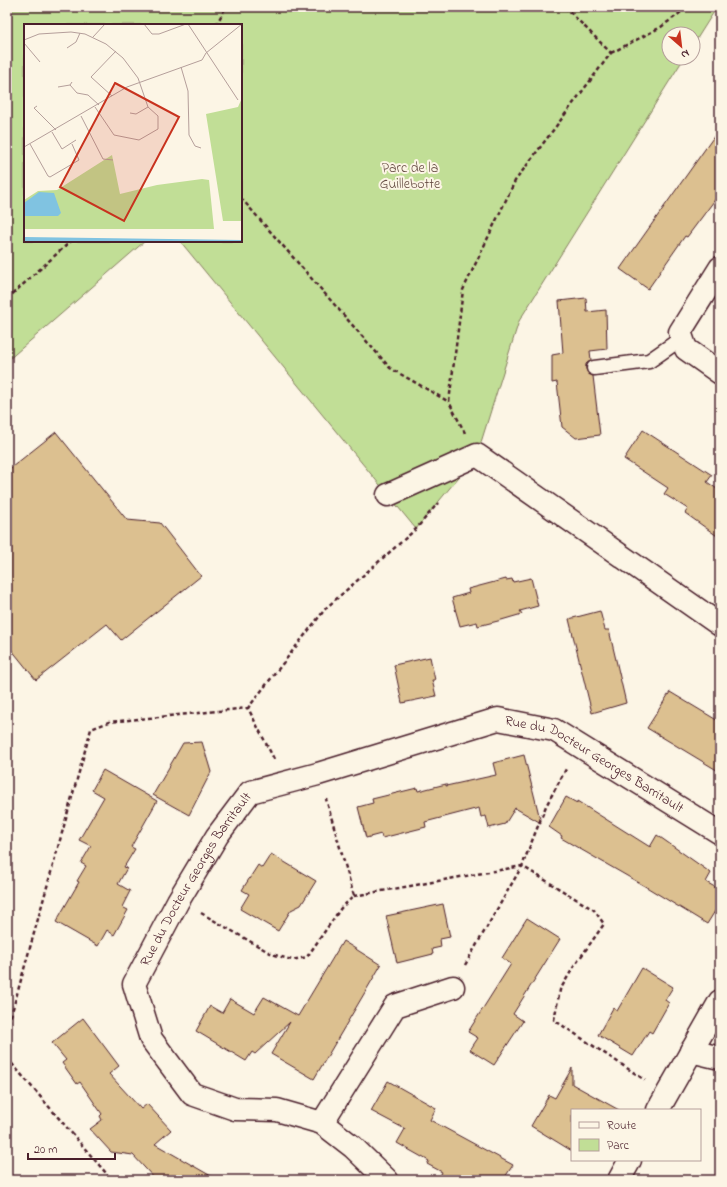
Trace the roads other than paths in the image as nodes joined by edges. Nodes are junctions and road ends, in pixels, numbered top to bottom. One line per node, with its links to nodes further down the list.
1 (720, 268): 2 (street)
2 (682, 338): 3 (lane); 4 (street)
3 (594, 368)
4 (720, 373)
5 (388, 495): 6 (street)
6 (720, 625)
7 (720, 833): 13 (street, Rue du Docteur Georges Barritault)
8 (453, 986): 13 (street)
9 (720, 1001): 10 (street)
10 (691, 1052): 11 (street); 12 (street)
11 (720, 1058)
12 (662, 1102)
13 (322, 1123): 15 (street, Rue du Docteur Georges Barritault)
14 (629, 1161): 16 (street)
15 (387, 1180)
16 (619, 1180)

